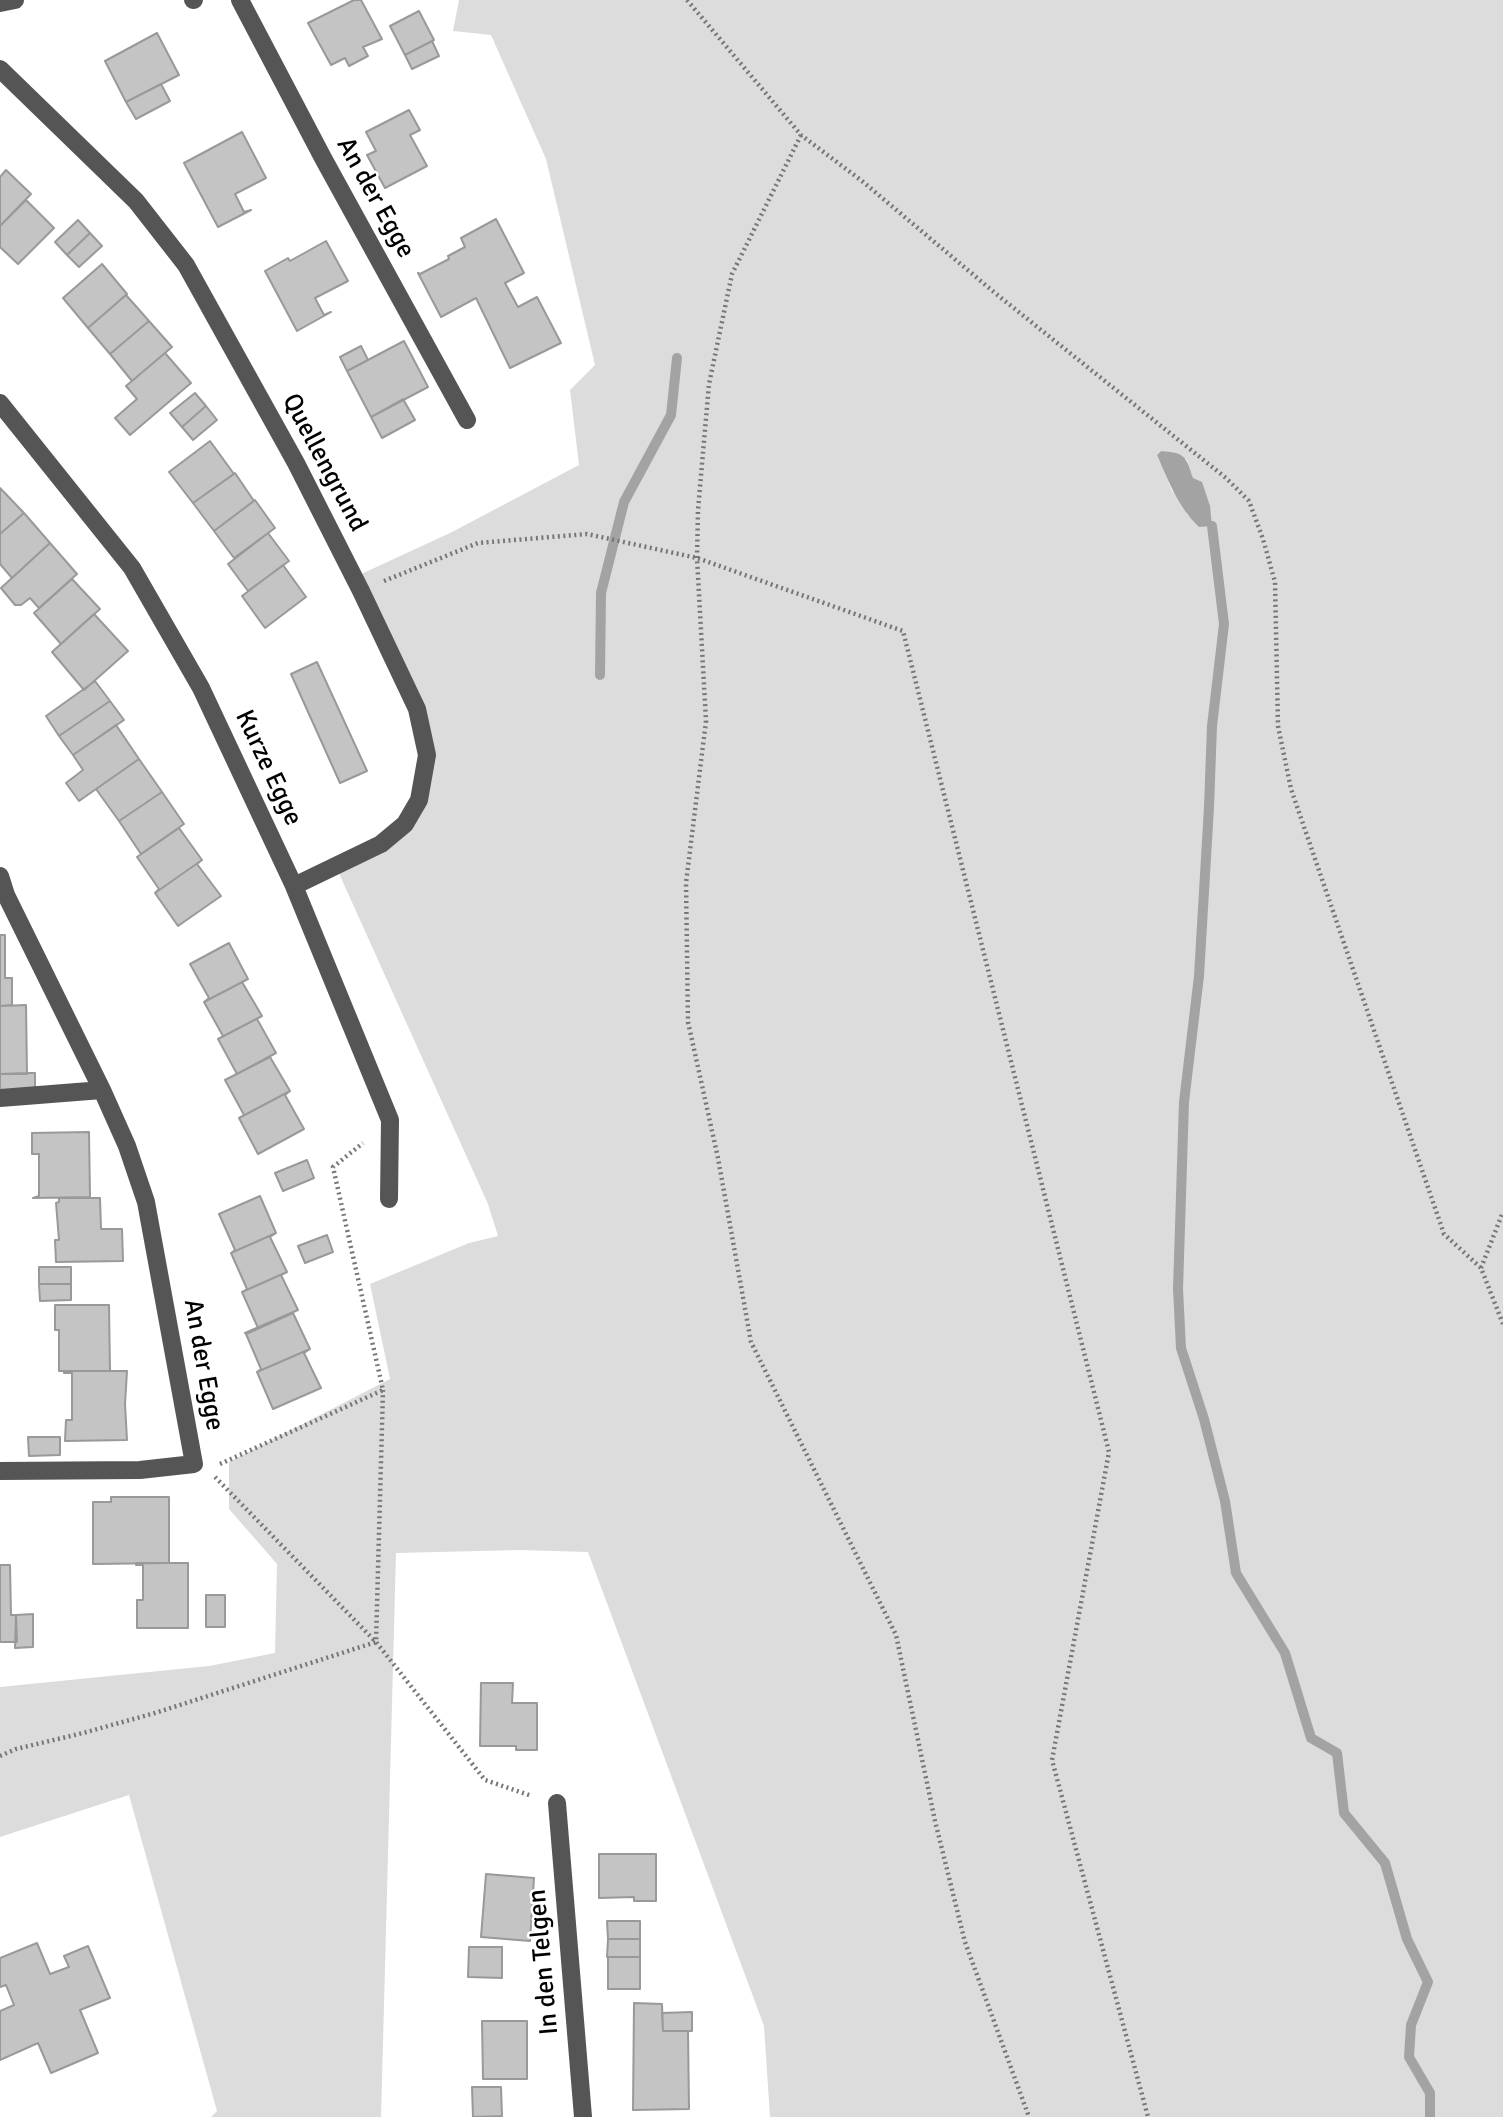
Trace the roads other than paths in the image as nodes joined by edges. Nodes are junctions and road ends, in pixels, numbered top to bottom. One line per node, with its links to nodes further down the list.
1 (15, 0): 3 (street)
2 (240, 0): 6 (street, An der Egge)
3 (0, 3)
4 (0, 69): 8 (street, Quellengrund)
5 (0, 403): 8 (street, Kurze Egge)
6 (467, 420)
7 (0, 876): 9 (street, An der Egge)
8 (294, 886): 11 (street, Kurze Egge)
9 (102, 1090): 10 (street); 12 (street, An der Egge)
10 (0, 1098)
11 (389, 1199)
12 (0, 1471)
13 (557, 1803): 14 (street, In den Telgen)
14 (583, 2117)

